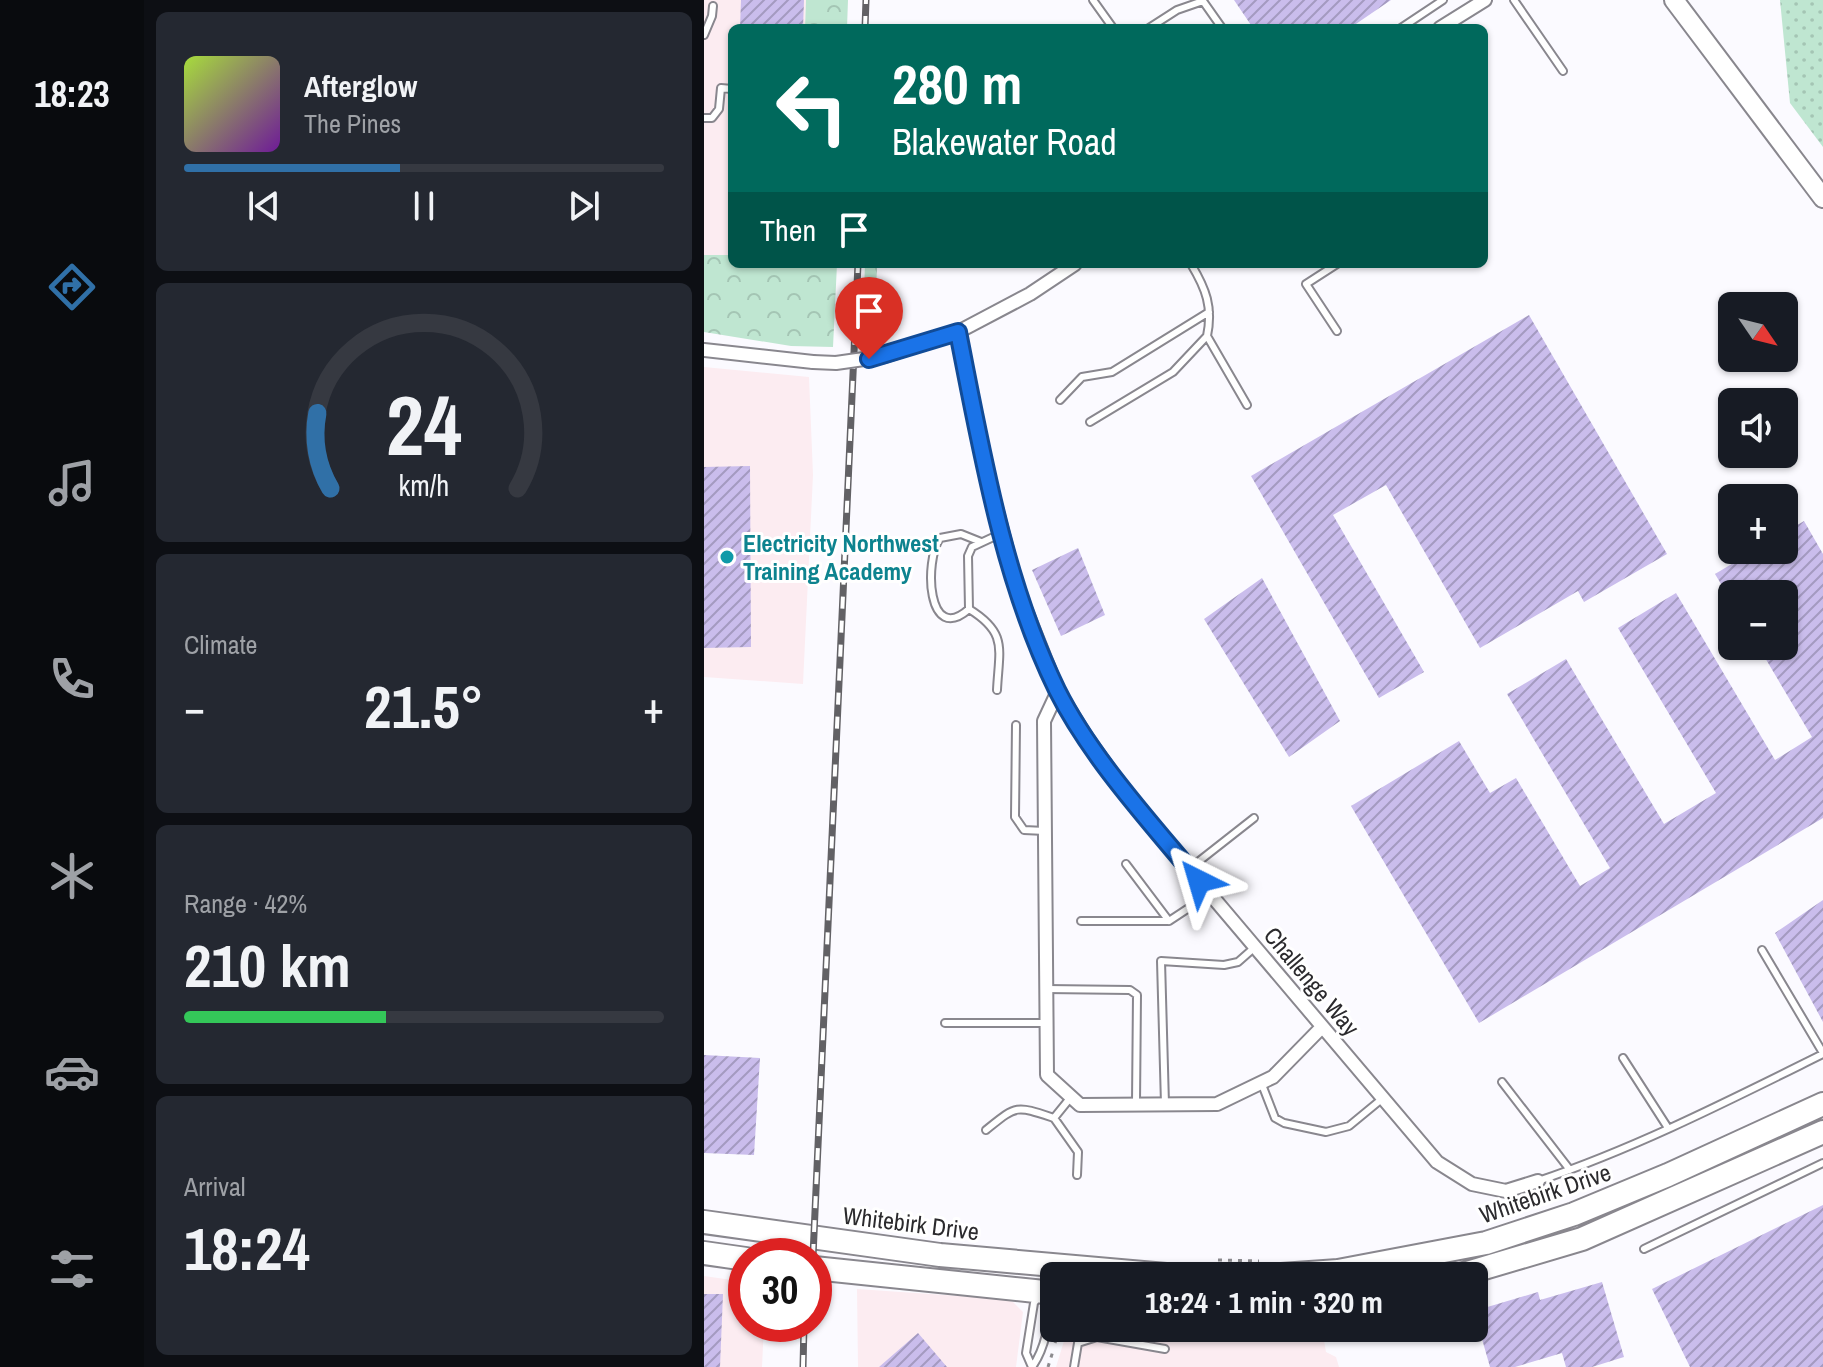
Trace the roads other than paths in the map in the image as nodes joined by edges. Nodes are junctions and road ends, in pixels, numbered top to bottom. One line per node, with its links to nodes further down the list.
1 (1093, 0): 7 (lane)
2 (1443, 0): 10 (lane)
3 (1485, 0): 11 (street)
4 (1514, 0): 13 (lane)
5 (1674, 0): 16 (street)
6 (713, 6): 12 (lane)
7 (1110, 24)
8 (1155, 24): 9 (lane)
9 (1219, 24)
10 (1407, 24)
11 (1446, 24)
12 (704, 35)
13 (1563, 71)
14 (728, 89): 15 (lane)
15 (704, 118)
16 (1823, 198)
17 (1069, 268): 22 (street)
18 (1194, 268): 20 (lane)
19 (1331, 268): 21 (lane)
20 (1209, 312): 23 (lane); 25 (lane)
21 (1337, 331)
22 (958, 332): 24 (street, bridge); 28 (street, Challenge Way)
23 (1207, 336): 26 (lane); 27 (lane)
24 (704, 350)
25 (1060, 400)
26 (1247, 405)
27 (1090, 422)
28 (1002, 533): 29 (lane); 32 (street, Challenge Way)
29 (981, 542): 30 (lane); 30 (lane)
30 (969, 609): 31 (lane)
31 (997, 690)
32 (1058, 691): 35 (street); 37 (street, Challenge Way)
33 (1016, 725): 35 (lane)
34 (1254, 818): 37 (lane)
35 (1045, 831): 43 (street)
36 (1126, 864): 40 (lane)
37 (1189, 869): 38 (street, Challenge Way)
38 (1210, 894): 40 (lane); 41 (street, Challenge Way)
39 (1081, 921): 40 (lane)
40 (1169, 921)
41 (1255, 947): 46 (street, Challenge Way); 54 (lane)
42 (1762, 950): 47 (lane)
43 (1046, 989): 45 (street); 53 (lane)
44 (945, 1023): 45 (lane)
45 (1047, 1023): 51 (street)
46 (1322, 1027): 49 (street); 52 (street, Challenge Way)
47 (1823, 1054): 57 (lane)
48 (1623, 1058): 57 (lane)
49 (1261, 1082): 52 (lane); 54 (street)
50 (1502, 1082): 61 (lane)
51 (1071, 1097): 53 (street); 56 (lane)
52 (1383, 1098): 63 (street, Challenge Way)
53 (1136, 1104): 54 (street)
54 (1165, 1104)
55 (1823, 1104): 68 (highway, Whitebirk Drive)
56 (1054, 1118): 58 (lane); 62 (lane)
57 (1668, 1128): 61 (lane)
58 (986, 1130)
59 (1823, 1132): 70 (highway)
60 (1823, 1163): 65 (lane)
61 (1570, 1170): 63 (lane)
62 (1077, 1175)
63 (1538, 1181)
64 (704, 1222): 69 (highway, Whitebirk Drive)
65 (1644, 1249)
66 (704, 1253): 67 (highway)
67 (728, 1256)
68 (1386, 1262)
69 (1040, 1263)
70 (1488, 1267)
71 (832, 1270): 72 (highway)
72 (1040, 1291)
73 (1048, 1292): 73 (lane)
74 (1165, 1349): 75 (lane)
75 (1074, 1367)

